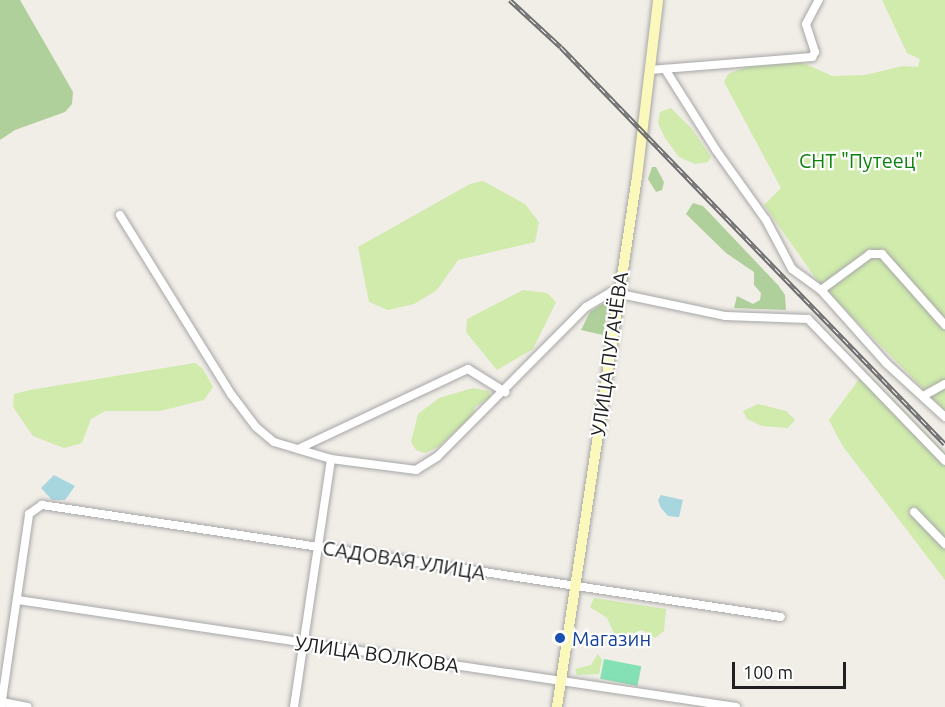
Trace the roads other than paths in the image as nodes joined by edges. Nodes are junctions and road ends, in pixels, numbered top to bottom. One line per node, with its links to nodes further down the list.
1 (658, 0): 4 (street, УЛИЦА ПУГАЧЁВА)
2 (819, 0): 3 (street)
3 (665, 69): 4 (street); 6 (street)
4 (650, 70): 7 (street, УЛИЦА ПУГАЧЁВА)
5 (120, 215): 13 (street)
6 (821, 290): 8 (street); 11 (street)
7 (618, 294): 10 (street); 15 (street); 19 (street, УЛИЦА ПУГАЧЁВА)
8 (945, 326)
9 (945, 384): 11 (street)
10 (505, 392): 13 (street); 14 (street)
11 (925, 395): 12 (street)
12 (945, 417)
13 (298, 449): 14 (street)
14 (331, 459): 18 (street)
15 (945, 461)
16 (914, 512): 17 (street)
17 (945, 544)
18 (316, 546): 19 (street, САДОВАЯ УЛИЦА); 20 (street, САДОВАЯ УЛИЦА); 22 (street)
19 (574, 589): 21 (street, САДОВАЯ УЛИЦА); 23 (street, УЛИЦА ПУГАЧЁВА)
20 (18, 600): 22 (street, УЛИЦА ВОЛКОВА); 24 (street)
21 (781, 617)
22 (304, 643): 23 (street, УЛИЦА ВОЛКОВА); 26 (street)
23 (560, 681): 27 (street, УЛИЦА ПУГАЧЁВА); 28 (street, УЛИЦА ВОЛКОВА)
24 (1, 705): 25 (street)
25 (27, 707)
26 (294, 707)
27 (557, 707)
28 (736, 707)

